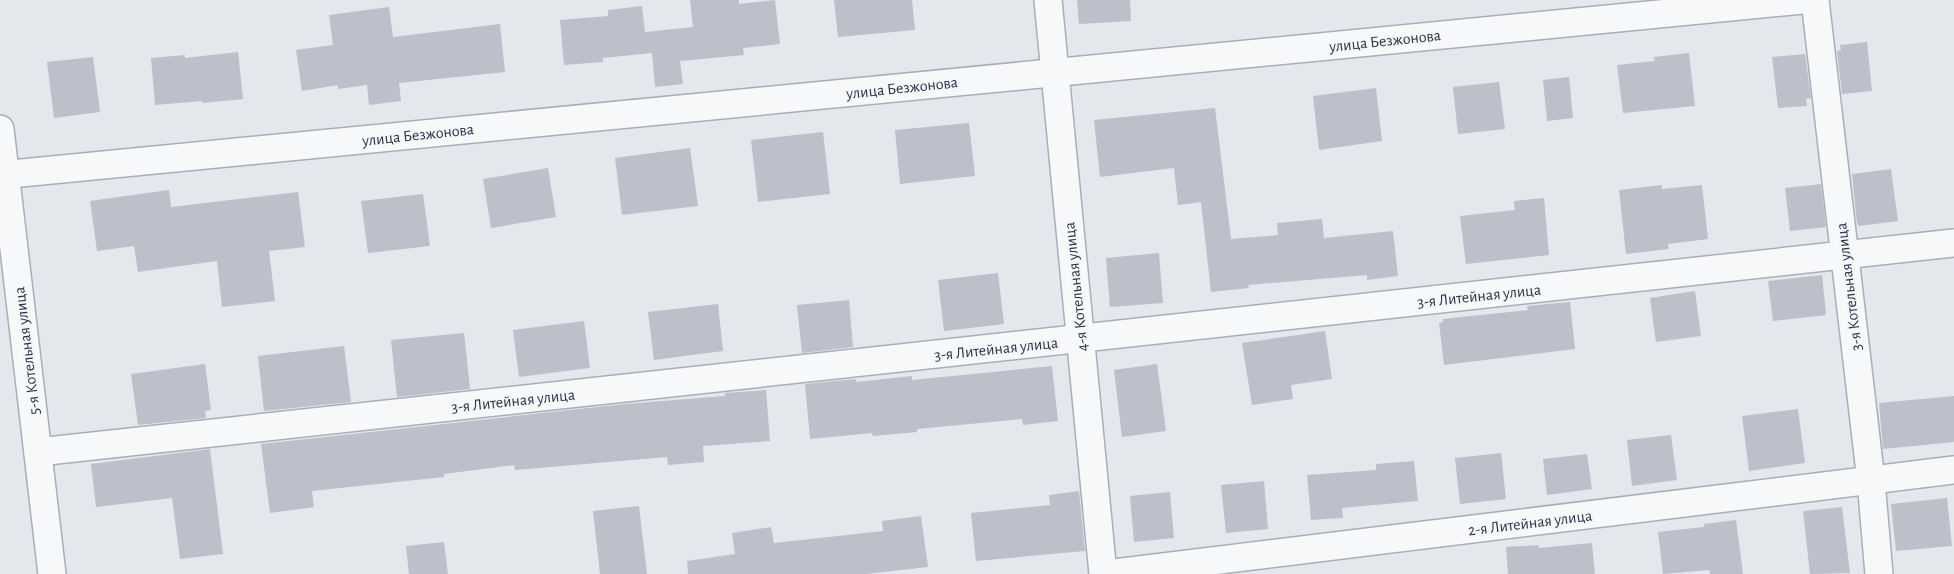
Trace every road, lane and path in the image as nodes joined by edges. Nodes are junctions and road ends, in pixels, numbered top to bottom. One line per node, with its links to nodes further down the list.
1 (1048, 0): 4 (street, 4-я Котельная улица)
2 (1792, 0): 4 (street, улица Безжонова)
3 (1815, 0): 8 (street, 3-я Котельная улица)
4 (1055, 72): 6 (street, улица Безжонова); 9 (street, 4-я Котельная улица)
5 (0, 129): 6 (street, 5-я Котельная улица)
6 (2, 174): 10 (street, 5-я Котельная улица)
7 (1954, 243): 8 (street, 3-я Литейная улица)
8 (1844, 255): 9 (street, 3-я Литейная улица); 12 (street, 3-я Котельная улица)
9 (1080, 338): 10 (street, 3-я Литейная улица); 14 (street, 4-я Котельная улица)
10 (38, 452): 13 (street, 5-я Котельная улица)
11 (1954, 470): 12 (street, 2-я Литейная улица)
12 (1871, 480): 14 (street, 2-я Литейная улица); 15 (street, 3-я Котельная улица)
13 (52, 574)
14 (1105, 574)
15 (1879, 574)

